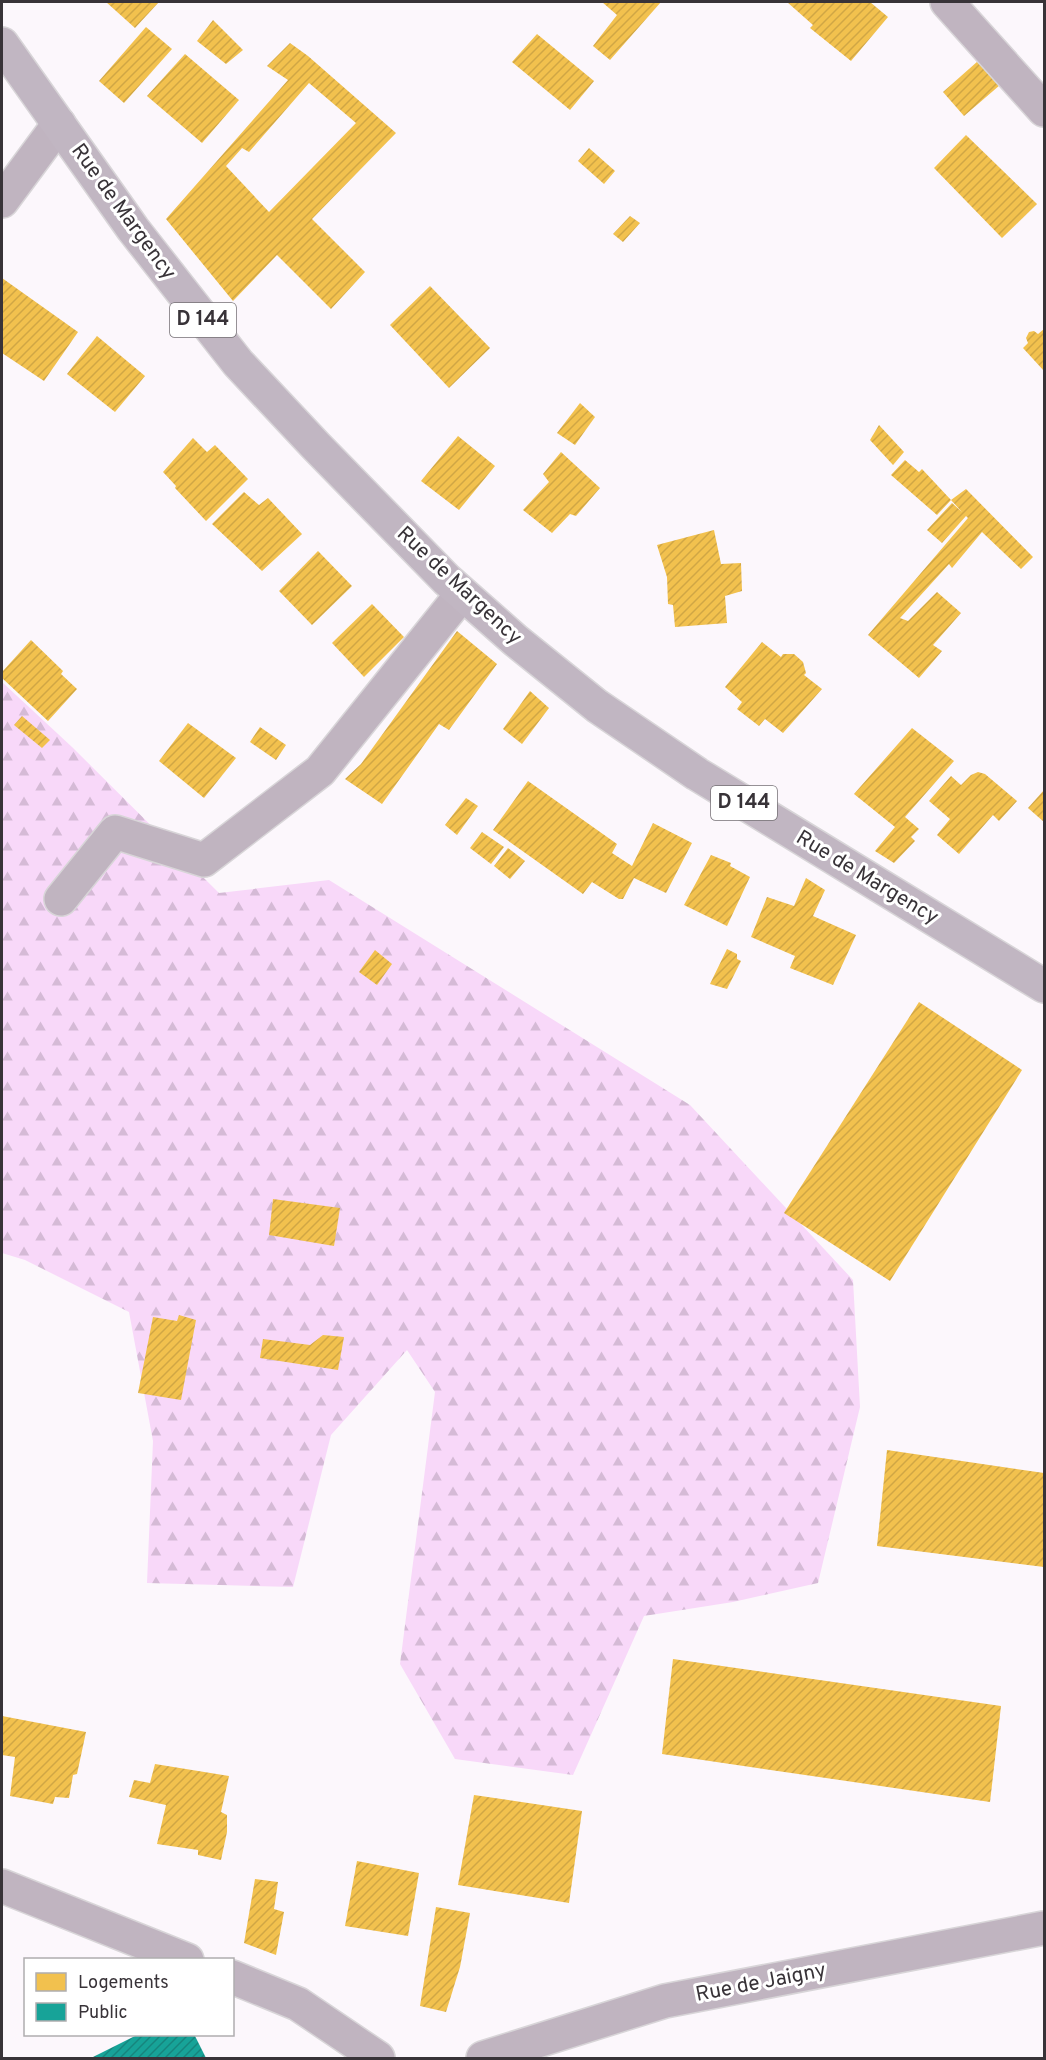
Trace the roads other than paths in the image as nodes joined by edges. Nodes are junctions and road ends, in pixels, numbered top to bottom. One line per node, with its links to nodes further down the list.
1 (947, 2): 3 (street)
2 (2, 44): 4 (main road, Rue de Margency / D 144)
3 (1044, 110)
4 (59, 124): 5 (street); 6 (main road, Rue de Margency / D 144)
5 (2, 201)
6 (462, 594): 7 (street); 8 (main road, Rue de Margency / D 144)
7 (61, 899)
8 (1044, 986)
9 (2, 1886): 11 (street)
10 (1044, 1928): 14 (street, Rue de Jaigny)
11 (184, 1958)
12 (234, 1978): 13 (street)
13 (378, 2058)
14 (483, 2058)

